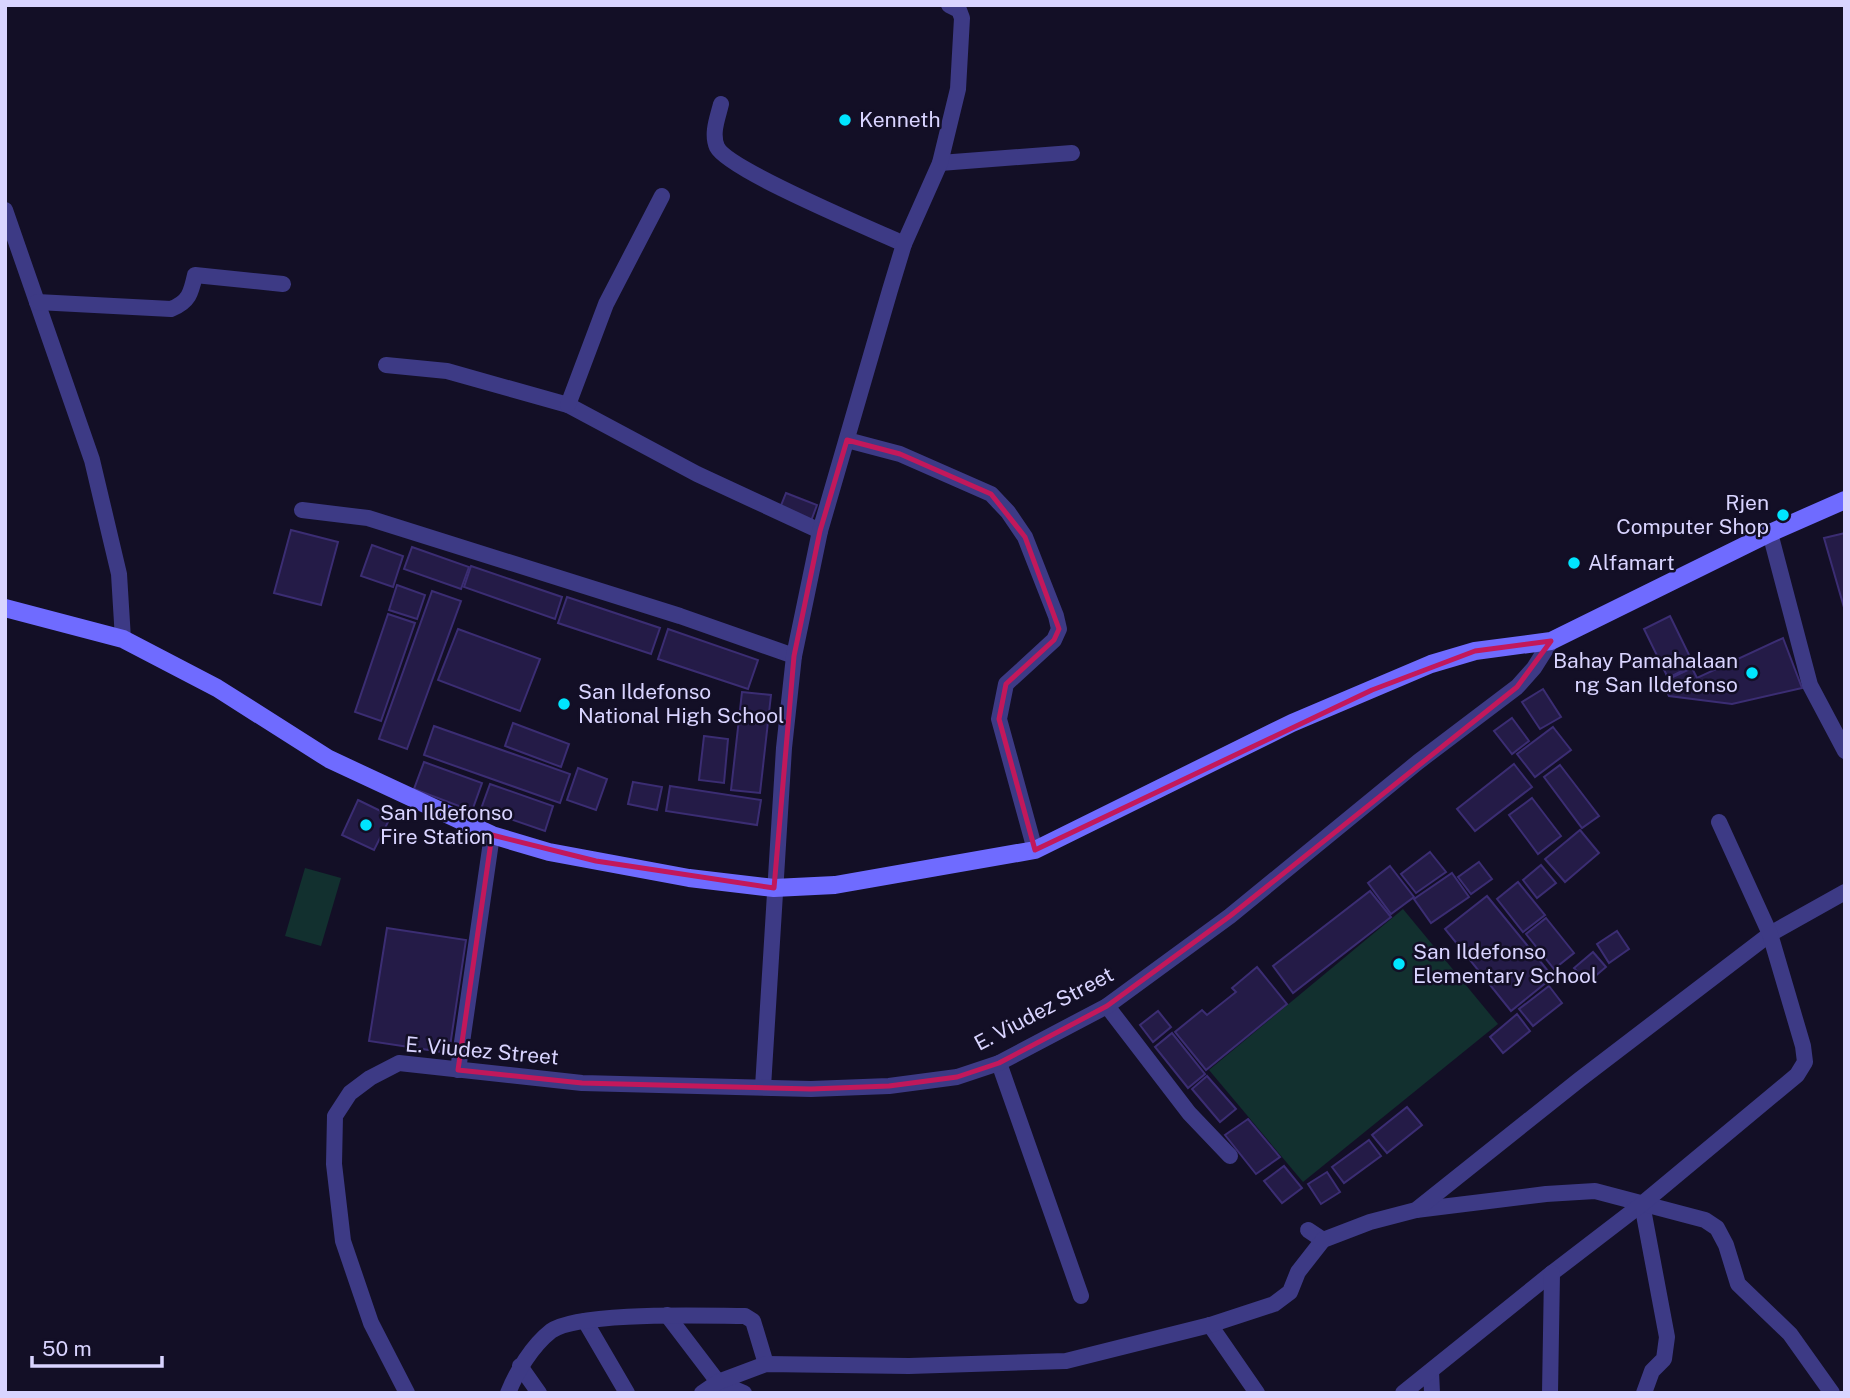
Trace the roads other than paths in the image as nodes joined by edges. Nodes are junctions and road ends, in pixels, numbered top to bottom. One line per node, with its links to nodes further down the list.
1 (949, 5): 4 (street)
2 (721, 104): 7 (street)
3 (1072, 153): 4 (street)
4 (940, 163): 7 (street)
5 (662, 196): 11 (street)
6 (5, 210): 9 (street)
7 (904, 244): 12 (street)
8 (283, 284): 9 (street)
9 (37, 302): 18 (street)
10 (386, 365): 11 (street)
11 (568, 405): 15 (street)
12 (847, 440): 15 (street); 24 (street)
13 (1845, 500): 16 (street)
14 (302, 510): 20 (street)
15 (820, 531): 20 (street)
16 (1770, 533): 19 (street); 21 (street)
17 (5, 608): 18 (street)
18 (123, 639): 23 (street)
19 (1551, 641): 24 (street); 28 (street, E. Viudez Street)
20 (794, 656): 25 (street)
21 (1845, 751)
22 (1719, 822): 27 (street)
23 (492, 835): 25 (street); 30 (street)
24 (1035, 850): 25 (street)
25 (775, 888): 31 (street)
26 (1845, 892): 27 (street)
27 (1770, 934): 33 (street); 34 (street)
28 (1107, 1006): 29 (street, E. Viudez Street); 32 (street)
29 (999, 1063): 31 (street, E. Viudez Street); 38 (street)
30 (458, 1070): 31 (street, E. Viudez Street); 46 (street, E. Viudez Street)
31 (763, 1087)
32 (1230, 1156)
33 (1642, 1204): 34 (street); 37 (street); 56 (street); 57 (street)
34 (1416, 1210): 36 (street)
35 (1308, 1230): 36 (street)
36 (1324, 1240): 41 (street)
37 (1552, 1273): 44 (street); 55 (street)
38 (1082, 1296)
39 (667, 1315): 40 (street); 42 (street); 45 (street)
40 (585, 1321): 43 (street); 49 (street)
41 (1210, 1325): 42 (street); 52 (street)
42 (766, 1364): 45 (street)
43 (520, 1366): 47 (street); 48 (street)
44 (1431, 1371): 53 (street); 54 (street)
45 (718, 1382): 50 (street); 51 (street)
46 (407, 1393)
47 (508, 1393)
48 (539, 1393)
49 (627, 1393)
50 (702, 1393)
51 (744, 1393)
52 (1257, 1393)
53 (1403, 1393)
54 (1432, 1393)
55 (1549, 1393)
56 (1644, 1393)
57 (1832, 1393)

